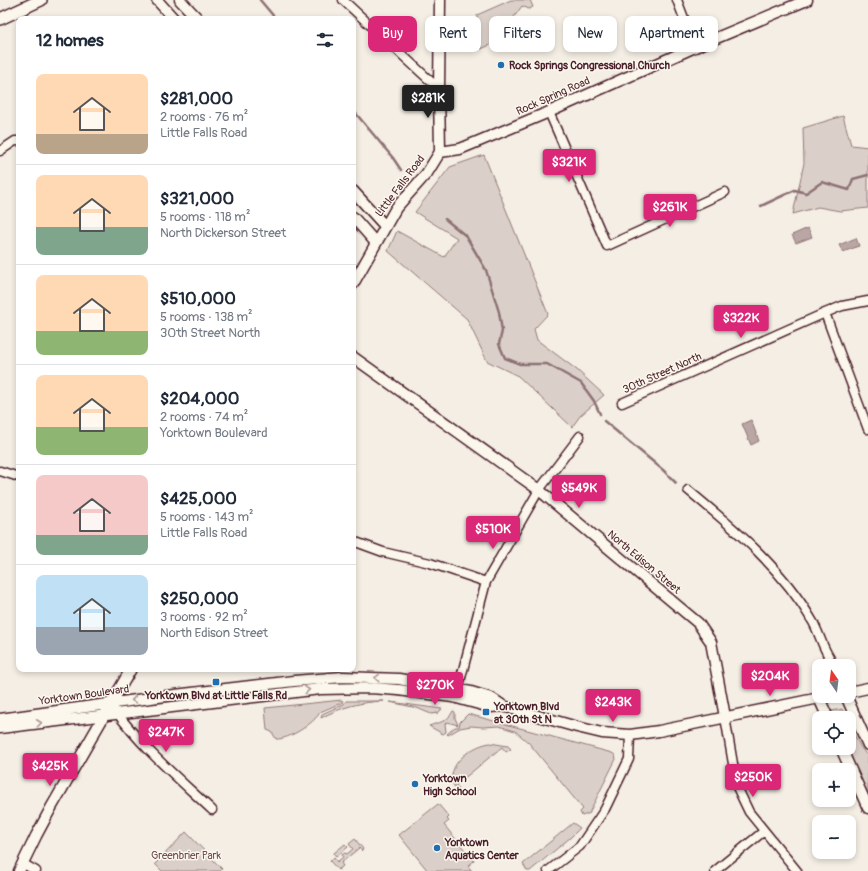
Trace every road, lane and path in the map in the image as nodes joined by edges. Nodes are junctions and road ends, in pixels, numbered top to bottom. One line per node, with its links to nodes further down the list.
1 (42, 0): 11 (main road)
2 (157, 0): 8 (street)
3 (180, 0): 9 (street)
4 (343, 0): 14 (street)
5 (440, 0): 14 (street, Little Falls Road)
6 (677, 0): 10 (street)
7 (807, 0): 12 (street, Rock Spring Road)
8 (171, 16)
9 (195, 16)
10 (683, 16)
11 (0, 19)
12 (718, 37)
13 (684, 52): 15 (street, Rock Spring Road)
14 (439, 89): 18 (street, Little Falls Road)
15 (549, 112): 18 (street, Rock Spring Road); 19 (street)
16 (16, 141): 17 (street)
17 (0, 151)
18 (440, 152): 22 (street, Little Falls Road)
19 (725, 192)
20 (356, 194): 22 (street)
21 (356, 220): 23 (street)
22 (385, 226): 23 (street, Little Falls Road)
23 (376, 243): 24 (street, Little Falls Road)
24 (356, 279)
25 (868, 301): 26 (street, 30th Street North)
26 (824, 313): 28 (street, 30th Street North); 29 (street)
27 (356, 359): 33 (street, North Edison Street)
28 (622, 404)
29 (868, 429)
30 (580, 436): 33 (street)
31 (0, 471): 32 (street)
32 (16, 476)
33 (539, 490): 36 (street); 50 (street, North Edison Street)
34 (688, 490): 37 (street)
35 (356, 542): 36 (street)
36 (486, 582): 42 (street)
37 (828, 656): 38 (street); 39 (street)
38 (827, 659)
39 (830, 659)
40 (129, 672): 46 (street)
41 (868, 688): 43 (street)
42 (458, 689): 46 (street, Yorktown Boulevard, one-way to 46); 47 (street, Yorktown Boulevard)
43 (856, 691)
44 (812, 699): 50 (street, Yorktown Boulevard)
45 (849, 703): 54 (street)
46 (110, 704): 48 (street); 49 (street); 51 (street, Yorktown Boulevard)
47 (502, 706): 48 (street, Yorktown Boulevard, one-way to 47); 53 (street, Yorktown Boulevard)
48 (117, 713): 49 (street, Yorktown Boulevard); 57 (street)
49 (104, 715): 52 (street, Yorktown Boulevard, one-way to 49); 59 (street)
50 (725, 717): 53 (street, Yorktown Boulevard); 58 (street, North Edison Street)
51 (0, 719)
52 (0, 728)
53 (630, 735): 61 (street)
54 (868, 745)
55 (844, 755): 56 (street)
56 (868, 808)
57 (212, 810)
58 (764, 831): 62 (street); 63 (street, North Edison Street)
59 (21, 867): 60 (street)
60 (36, 871)
61 (548, 871)
62 (715, 871)
63 (797, 871)

